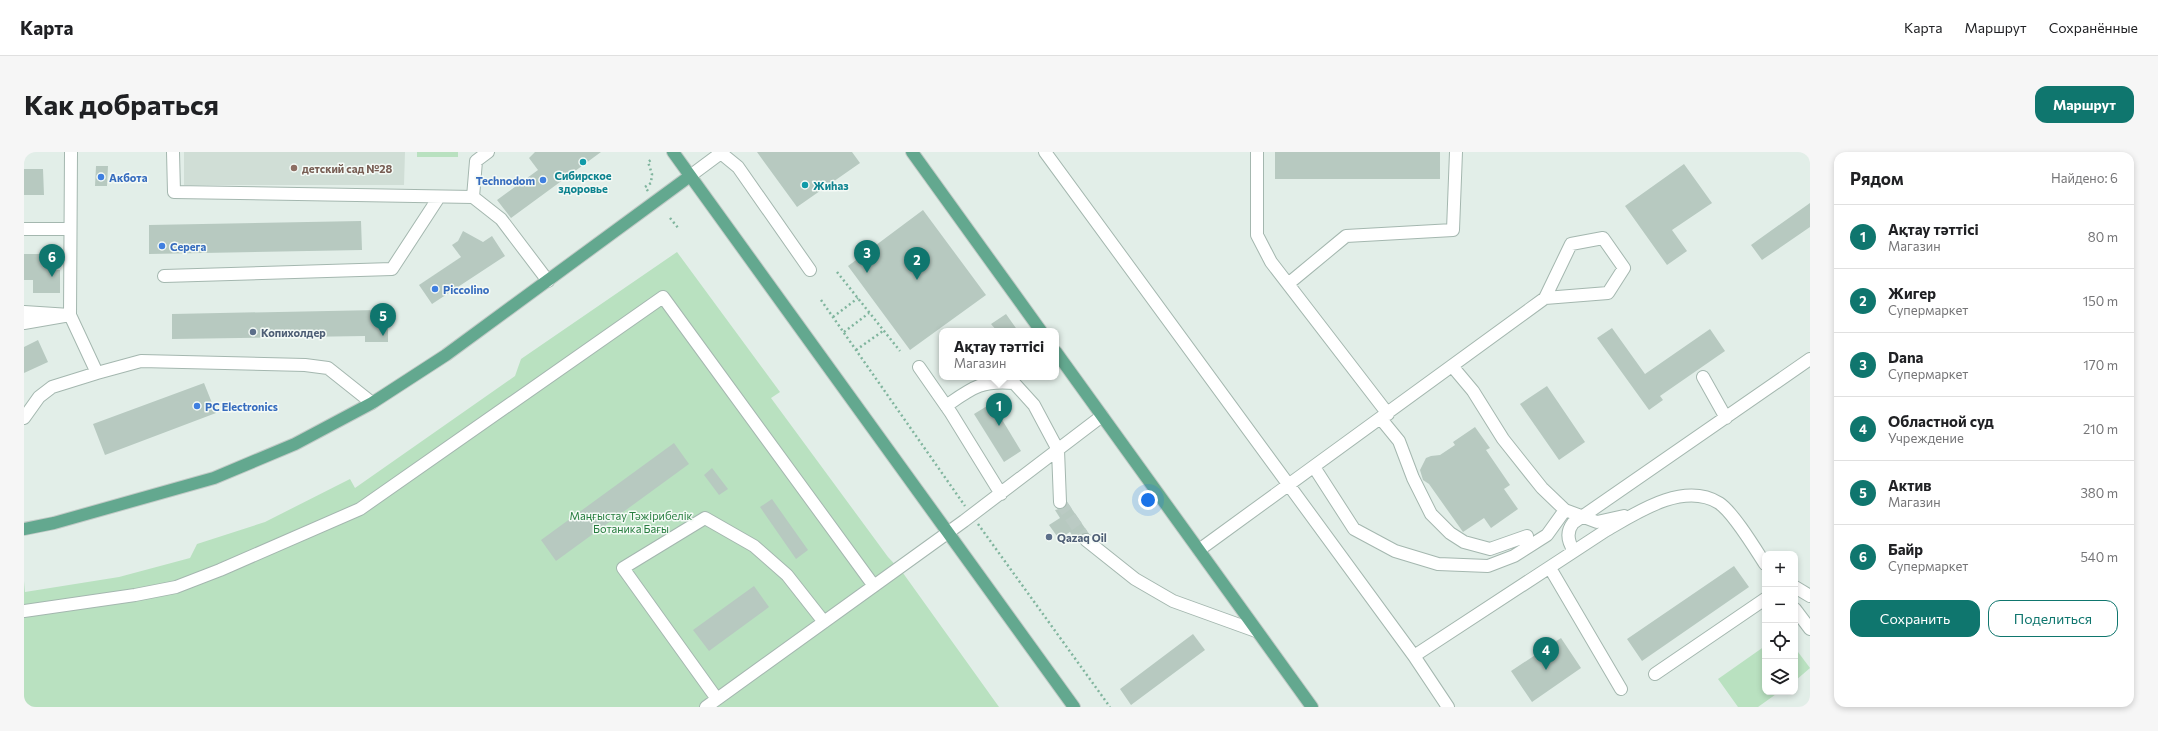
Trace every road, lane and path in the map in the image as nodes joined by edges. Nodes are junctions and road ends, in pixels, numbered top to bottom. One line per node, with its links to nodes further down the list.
1 (71, 152): 16 (street)
2 (173, 152): 12 (street)
3 (488, 152): 13 (street)
4 (673, 152): 10 (main road)
5 (912, 152): 30 (main road)
6 (1045, 152): 49 (street)
7 (1257, 152): 22 (street)
8 (1456, 152): 22 (street)
9 (651, 160): 11 (path)
10 (690, 176): 18 (street); 21 (main road); 56 (main road)
11 (652, 196)
12 (439, 197): 13 (street); 20 (street)
13 (473, 197): 21 (street)
14 (670, 218): 17 (path)
15 (24, 229): 16 (street)
16 (69, 229): 27 (street)
17 (679, 229)
18 (810, 270)
19 (837, 272): 23 (path)
20 (164, 276)
21 (548, 281): 41 (main road)
22 (1288, 284): 44 (street)
23 (858, 298): 26 (path); 28 (path)
24 (1545, 298): 24 (street); 37 (street)
25 (24, 312): 27 (street)
26 (869, 313): 31 (path); 32 (path)
27 (70, 315): 29 (street); 39 (street)
28 (833, 317)
29 (24, 323)
30 (1039, 328)
31 (884, 331): 33 (path); 34 (path)
32 (844, 332)
33 (856, 350)
34 (900, 351)
35 (1059, 356): 43 (main road)
36 (1810, 359): 46 (street)
37 (1452, 366): 44 (street); 52 (street)
38 (919, 368): 42 (street)
39 (97, 373): 41 (street); 45 (street)
40 (1703, 377): 46 (street)
41 (372, 403): 55 (main road)
42 (946, 406): 47 (street); 50 (street)
43 (1102, 416): 47 (street); 59 (main road)
44 (1384, 416): 48 (street); 57 (street)
45 (24, 418)
46 (1726, 418): 54 (street)
47 (1058, 450): 50 (street); 51 (street)
48 (1314, 467): 49 (street); 52 (street)
49 (1288, 485): 59 (street); 72 (street)
50 (1001, 494): 56 (street)
51 (1060, 502)
52 (1565, 510): 54 (street)
53 (1634, 514): 54 (street); 60 (street); 61 (street)
54 (1581, 516): 60 (street)
55 (24, 529)
56 (949, 532): 63 (street); 77 (main road)
57 (1527, 536)
58 (1086, 540): 71 (street)
59 (1199, 550): 71 (main road)
60 (1574, 551): 62 (street)
61 (1762, 560)
62 (1550, 568): 72 (street); 74 (street)
63 (874, 586): 67 (street); 69 (street)
64 (1798, 589): 65 (street)
65 (1810, 596)
66 (1762, 601): 73 (street)
67 (24, 611)
68 (1798, 613): 70 (street)
69 (824, 622): 75 (street); 75 (street)
70 (1810, 628)
71 (1256, 631): 78 (main road)
72 (1414, 656): 79 (street)
73 (1655, 674)
74 (1621, 689)
75 (717, 699): 76 (street)
76 (706, 707)
77 (1074, 707)
78 (1312, 707)
79 (1448, 707)

